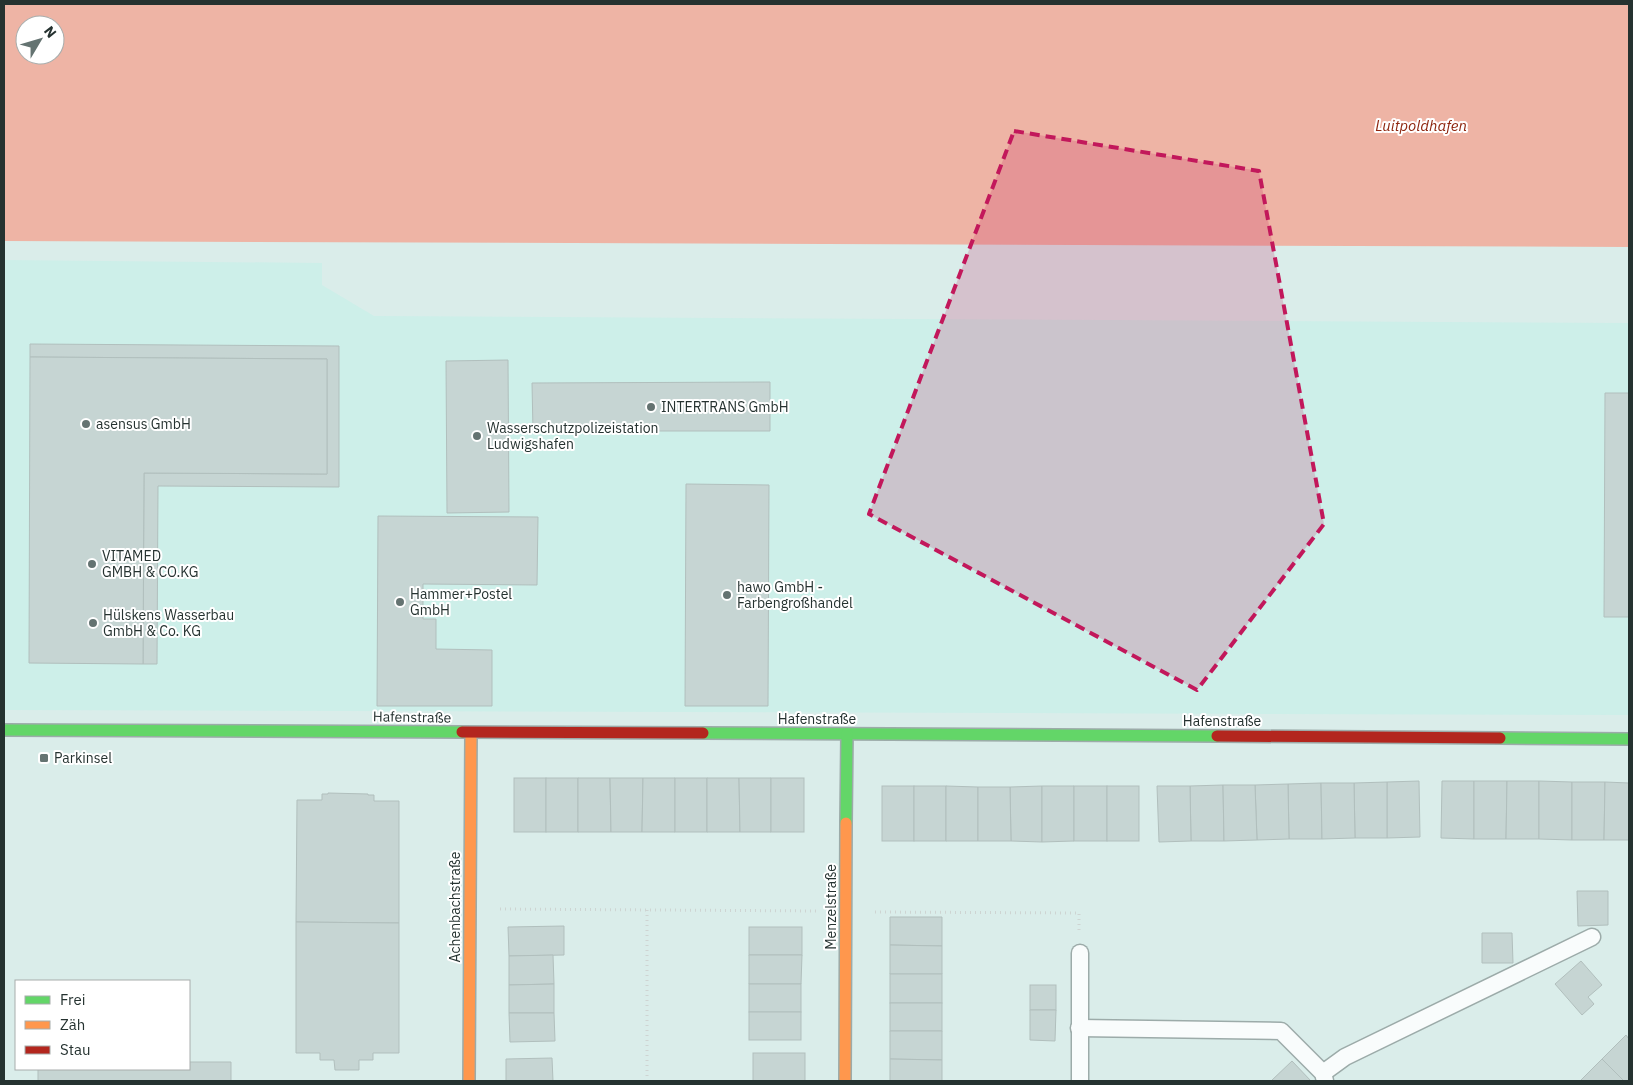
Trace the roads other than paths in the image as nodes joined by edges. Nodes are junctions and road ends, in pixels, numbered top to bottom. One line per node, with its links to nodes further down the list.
1 (4, 730): 2 (street, Hafenstraße)
2 (471, 733): 3 (street, Hafenstraße); 9 (street, Achenbachstraße)
3 (847, 734): 4 (street, Hafenstraße); 10 (street, Menzelstraße)
4 (1629, 739)
5 (1592, 938): 8 (lane)
6 (1080, 953): 7 (lane)
7 (1080, 1028): 8 (lane); 11 (lane)
8 (1324, 1077)
9 (469, 1081)
10 (845, 1081)
11 (1080, 1081)

